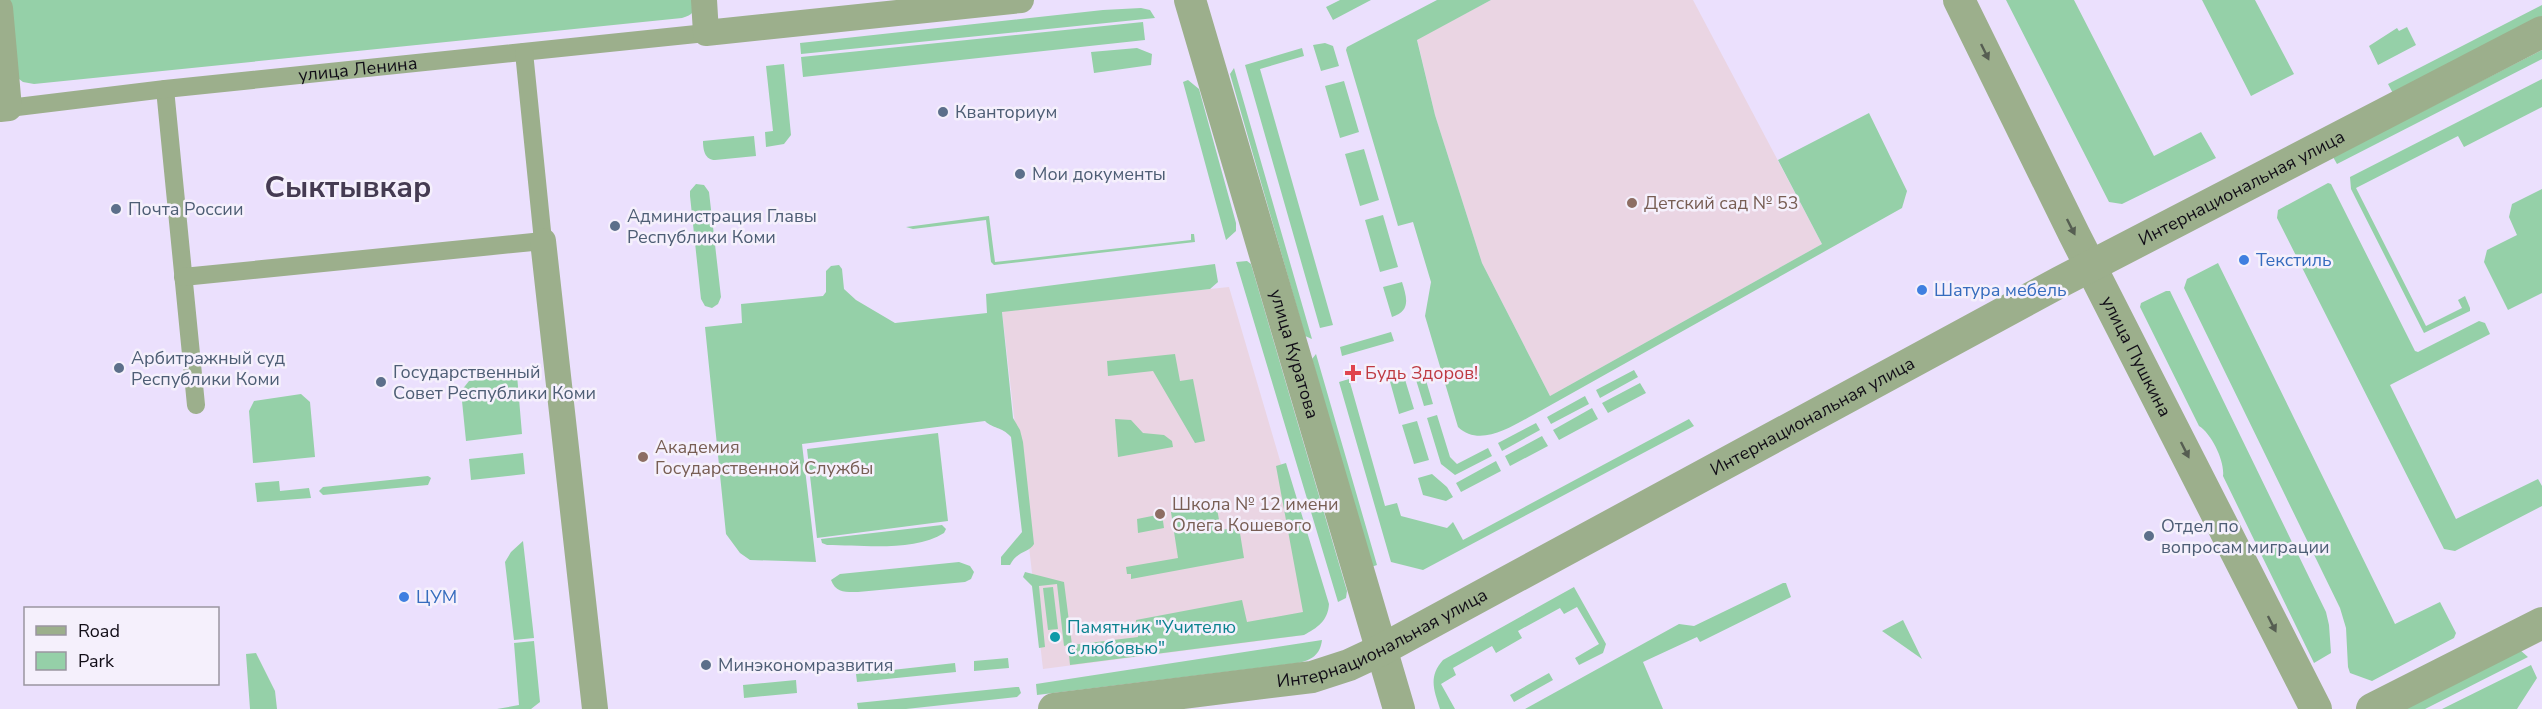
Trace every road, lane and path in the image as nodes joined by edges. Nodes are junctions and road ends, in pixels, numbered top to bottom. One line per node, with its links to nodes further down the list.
1 (704, 0): 7 (street)
2 (1021, 0): 7 (street, улица Ленина)
3 (1190, 0): 16 (street, улица Куратова)
4 (1959, 0): 12 (street, улица Пушкина, one-way to 12)
5 (0, 8): 10 (street, улица Ленина)
6 (2542, 32): 12 (street, Интернациональная улица)
7 (706, 33): 8 (street, улица Ленина)
8 (524, 52): 9 (street, улица Ленина); 11 (street)
9 (165, 89): 10 (street, улица Ленина); 13 (street)
10 (5, 109)
11 (543, 241): 13 (street); 17 (street)
12 (2092, 266): 16 (street, Интернациональная улица); 20 (street, улица Пушкина, one-way to 20)
13 (183, 277): 14 (street)
14 (196, 405)
15 (2542, 623): 21 (street)
16 (1381, 650): 18 (street, Интернациональная улица); 19 (street, улица Куратова)
17 (595, 709)
18 (1054, 709)
19 (1399, 709)
20 (2316, 709)
21 (2372, 709)

